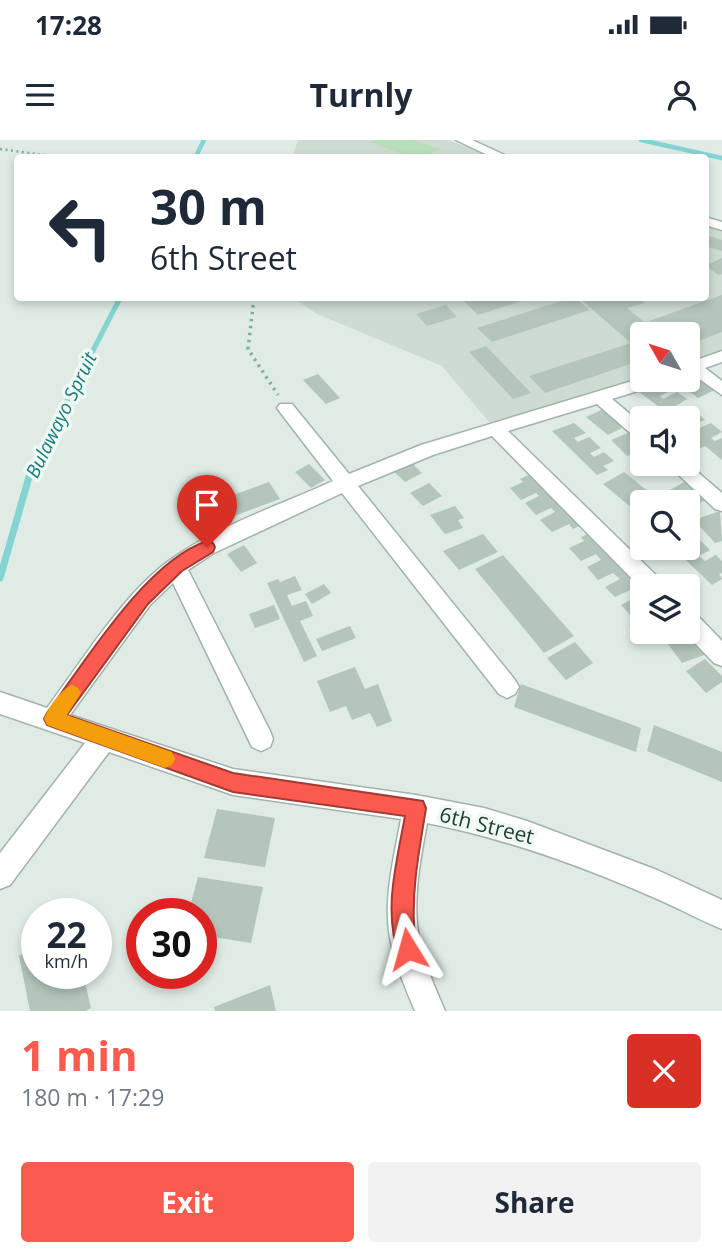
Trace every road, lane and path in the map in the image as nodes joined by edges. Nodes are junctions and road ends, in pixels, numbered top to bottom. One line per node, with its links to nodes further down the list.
1 (462, 140): 4 (street)
2 (0, 149): 3 (path)
3 (37, 154)
4 (495, 154)
5 (254, 301): 12 (path)
6 (722, 356): 7 (street)
7 (700, 364)
8 (700, 375): 10 (street)
9 (630, 388): 11 (street)
10 (722, 389)
11 (600, 397): 13 (street); 14 (street)
12 (286, 408): 16 (street)
13 (630, 424)
14 (496, 430): 16 (street); 19 (street)
15 (690, 476): 17 (street)
16 (346, 483): 18 (street); 22 (street)
17 (722, 504)
18 (176, 567): 24 (street); 26 (street)
19 (641, 574)
20 (700, 633): 21 (street)
21 (722, 656)
22 (507, 687)
23 (0, 703): 24 (street, 6th Street)
24 (53, 719): 25 (street, 6th Street)
25 (104, 738): 27 (street, 6th Street); 28 (street)
26 (261, 739)
27 (416, 808): 29 (street, 6th Street); 30 (street)
28 (0, 876)
29 (722, 915)
30 (430, 1011)

